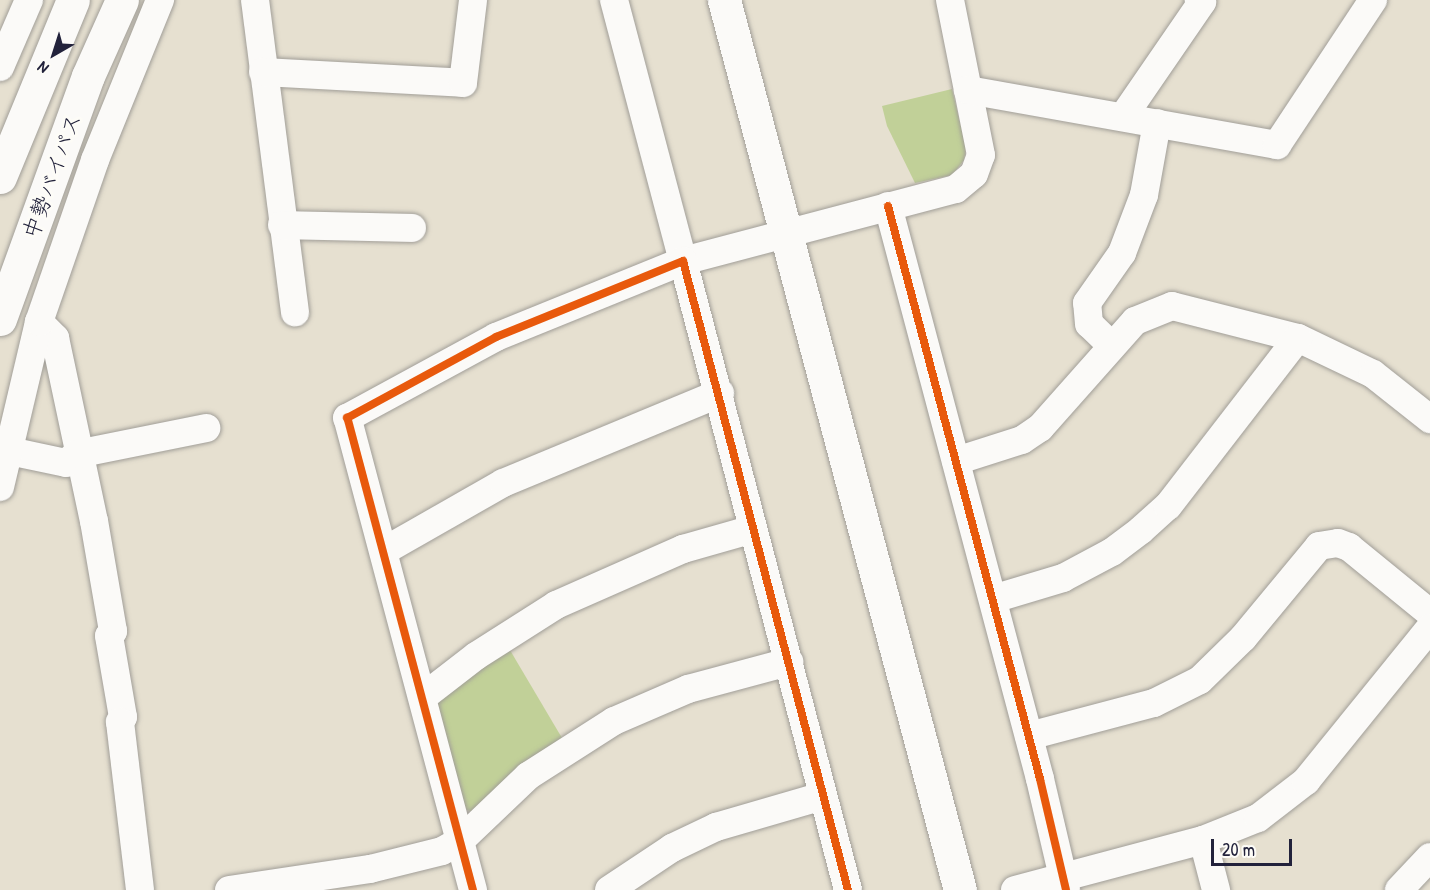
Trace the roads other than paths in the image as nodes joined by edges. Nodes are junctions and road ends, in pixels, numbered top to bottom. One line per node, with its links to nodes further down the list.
1 (73, 0): 17 (main road, 中勢バイパス)
2 (122, 0): 24 (main road, 中勢バイパス)
3 (160, 0): 25 (street)
4 (255, 0): 13 (street)
5 (473, 0): 13 (street)
6 (614, 0): 22 (street)
7 (724, 0): 21 (main road)
8 (950, 0): 14 (street)
9 (1199, 0): 15 (street)
10 (1373, 0): 16 (street)
11 (25, 9): 12 (street)
12 (0, 67)
13 (263, 72): 19 (street)
14 (968, 90): 15 (street); 18 (street)
15 (1122, 117): 16 (street)
16 (1157, 123): 27 (street)
17 (0, 177)
18 (888, 206): 21 (street); 33 (street)
19 (282, 225): 20 (street); 23 (street)
20 (412, 228)
21 (787, 233): 22 (street); 54 (main road)
22 (683, 261): 28 (street); 36 (street)
23 (295, 312)
24 (0, 319)
25 (39, 322): 31 (street); 32 (street)
26 (1298, 338): 27 (street); 29 (street); 37 (street)
27 (1111, 345): 33 (street)
28 (720, 393): 35 (street); 36 (street)
29 (1430, 419)
30 (206, 429): 32 (street)
31 (3, 450): 32 (street); 34 (street)
32 (77, 454): 49 (street)
33 (956, 461): 37 (street)
34 (0, 487)
35 (753, 530): 40 (street); 41 (street)
36 (384, 551): 41 (street)
37 (993, 599): 42 (street)
38 (1430, 613): 42 (street)
39 (1430, 628): 44 (street)
40 (789, 662): 43 (street); 45 (street)
41 (423, 697): 45 (street)
42 (1029, 735): 47 (street)
43 (823, 796): 52 (street); 53 (street)
44 (1203, 840): 47 (street); 56 (street)
45 (460, 841): 48 (street); 51 (street)
46 (1430, 857): 57 (street)
47 (1065, 884): 55 (street)
48 (260, 887): 50 (street)
49 (140, 890)
50 (229, 890)
51 (473, 890)
52 (609, 890)
53 (848, 890)
54 (960, 890)
55 (1015, 890)
56 (1216, 890)
57 (1398, 890)

